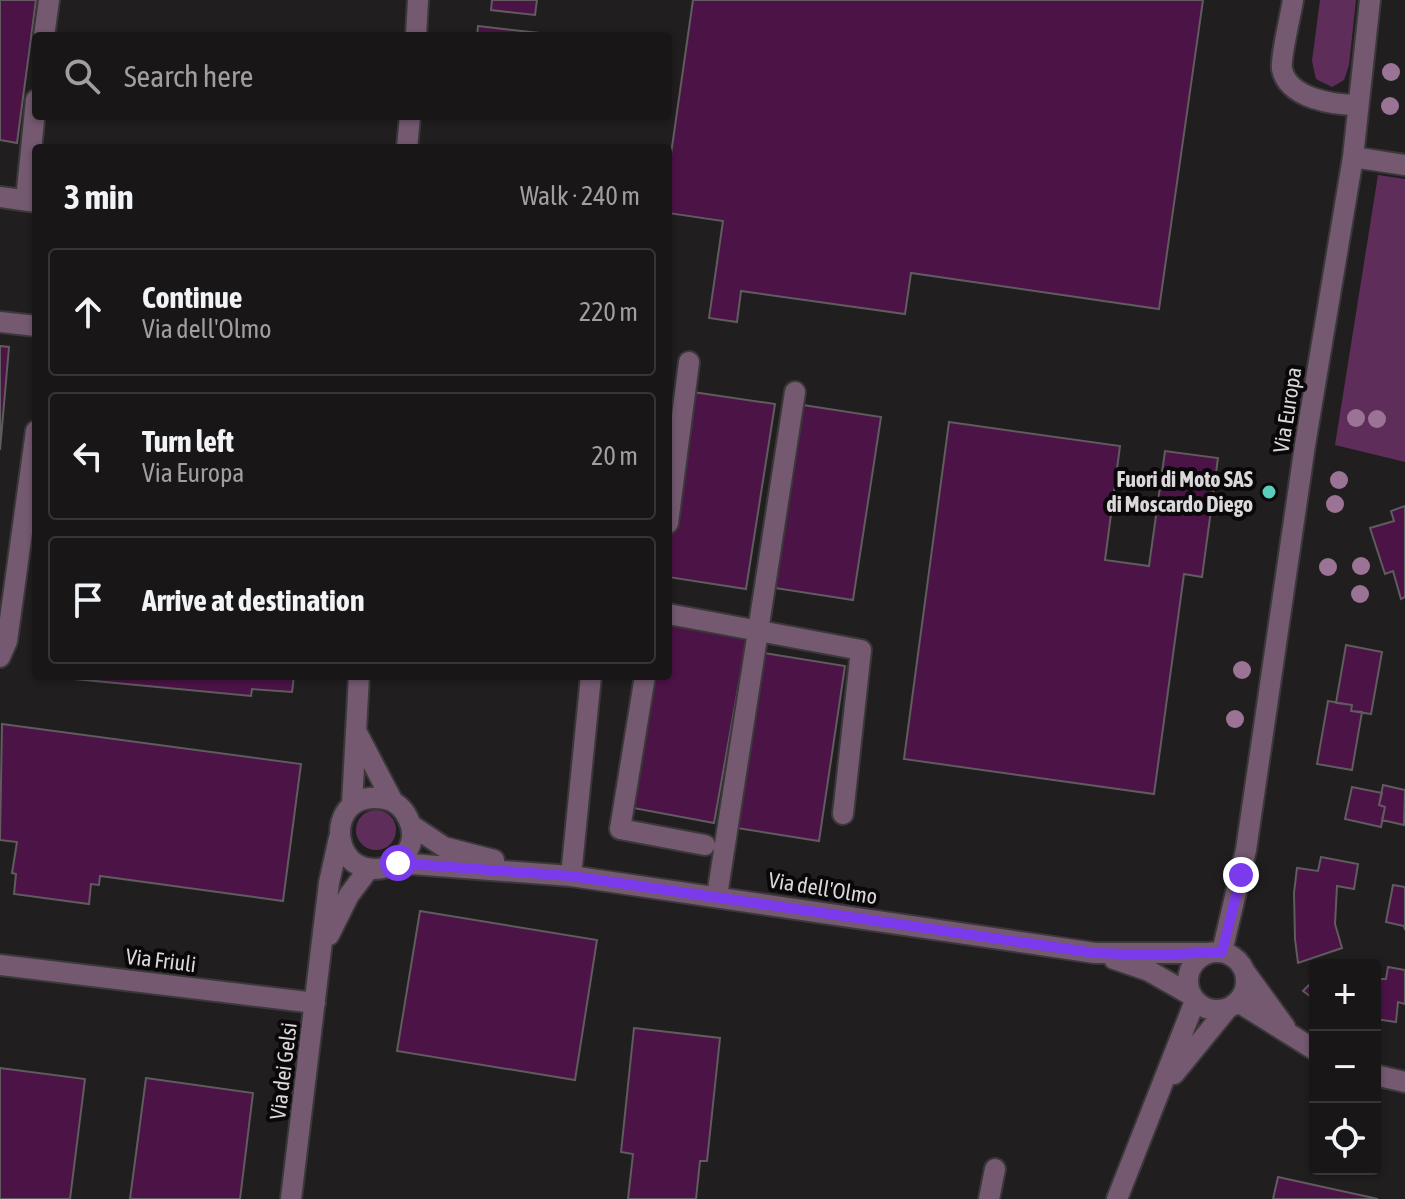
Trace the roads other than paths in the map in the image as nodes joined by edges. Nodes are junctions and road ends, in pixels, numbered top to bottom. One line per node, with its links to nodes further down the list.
1 (49, 0): 5 (street)
2 (418, 0): 6 (street)
3 (1293, 0): 7 (street)
4 (1370, 0): 7 (street, Via Europa)
5 (45, 32)
6 (416, 32)
7 (1358, 105): 12 (street, Via Europa)
8 (35, 120): 10 (street)
9 (410, 120): 11 (street)
10 (34, 144)
11 (407, 144)
12 (1353, 157): 13 (street); 43 (street, Via Europa)
13 (1405, 165)
14 (32, 181): 16 (street)
15 (0, 197): 16 (street)
16 (31, 201)
17 (0, 322): 18 (street)
18 (32, 326)
19 (689, 362): 22 (street)
20 (795, 392): 24 (street)
21 (32, 460): 25 (street)
22 (672, 492)
23 (672, 615): 24 (street)
24 (757, 631): 32 (street); 40 (street)
25 (0, 657)
26 (359, 680): 29 (street)
27 (591, 680): 39 (street)
28 (644, 680): 35 (street)
29 (355, 728): 30 (street); 31 (street)
30 (392, 800): 31 (street); 33 (street)
31 (352, 804): 34 (street)
32 (843, 814)
33 (411, 825): 36 (street); 38 (street, Via dell'Olmo)
34 (339, 838): 37 (street); 41 (street, Via dei Gelsi)
35 (705, 845)
36 (398, 863): 37 (street); 38 (street, Via dell'Olmo)
37 (368, 870): 41 (street)
38 (545, 873): 39 (street, Via dell'Olmo)
39 (571, 876): 40 (street, Via dell'Olmo)
40 (717, 896): 42 (street, Via dell'Olmo)
41 (321, 950): 46 (street, Via dei Gelsi)
42 (1095, 953): 43 (street, Via dell'Olmo); 45 (street, Via dell'Olmo)
43 (1228, 959): 45 (street); 47 (street); 48 (street)
44 (0, 965): 46 (street, Via Friuli)
45 (1193, 998): 47 (street); 52 (street)
46 (315, 1003): 54 (street, Via dei Gelsi)
47 (1233, 1006): 48 (street); 52 (street)
48 (1292, 1036): 49 (street)
49 (1309, 1046)
50 (1381, 1076): 51 (street)
51 (1405, 1082)
52 (1159, 1093): 56 (street)
53 (995, 1169): 55 (street)
54 (291, 1199)
55 (989, 1199)
56 (1117, 1199)

